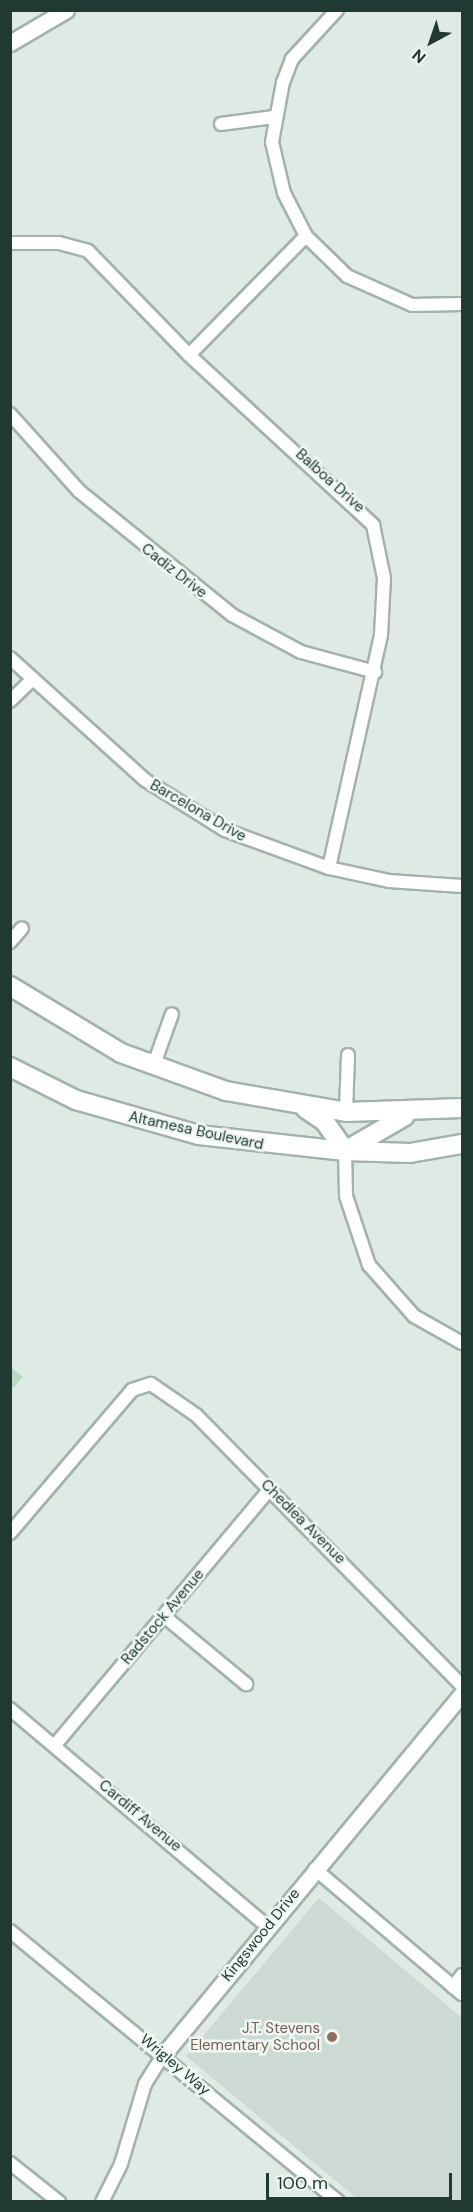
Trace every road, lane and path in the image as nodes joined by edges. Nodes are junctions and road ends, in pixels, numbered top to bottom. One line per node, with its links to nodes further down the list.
1 (66, 10): 3 (street)
2 (337, 10): 4 (street)
3 (10, 43)
4 (274, 117): 5 (street); 6 (street)
5 (221, 124)
6 (306, 236): 8 (street); 9 (street)
7 (10, 243): 9 (street, Balboa Drive)
8 (462, 308)
9 (189, 355): 12 (street, Balboa Drive)
10 (10, 414): 12 (street, Cadiz Drive)
11 (10, 658): 13 (street, Barcelona Drive)
12 (375, 672): 15 (street, Balboa Drive)
13 (33, 679): 14 (street); 15 (street, Barcelona Drive)
14 (10, 702)
15 (329, 868): 16 (street, Barcelona Drive)
16 (462, 886)
17 (22, 928): 18 (street)
18 (10, 942)
19 (10, 986): 22 (main road)
20 (172, 1014): 22 (street)
21 (348, 1055): 26 (street)
22 (153, 1066): 24 (main road)
23 (10, 1067): 29 (main road, Altamesa Boulevard)
24 (302, 1106): 26 (main road); 29 (main road)
25 (462, 1108): 27 (main road)
26 (346, 1112): 27 (main road)
27 (412, 1113): 29 (main road)
28 (462, 1144): 29 (main road, Altamesa Boulevard)
29 (345, 1151): 30 (street)
30 (462, 1343)
31 (270, 1489): 32 (street, Chedlea Avenue); 33 (street, Radstock Avenue); 35 (street, Chedlea Avenue)
32 (10, 1533)
33 (164, 1616): 34 (street); 38 (street, Radstock Avenue)
34 (246, 1684)
35 (462, 1686)
36 (462, 1694): 39 (street, Kingswood Drive)
37 (10, 1709): 38 (street, Cardiff Avenue)
38 (55, 1745): 40 (street, Cardiff Avenue)
39 (315, 1869): 40 (street, Kingswood Drive); 43 (street)
40 (267, 1926): 44 (street, Kingswood Drive)
41 (10, 1931): 44 (street, Wrigley Way)
42 (462, 1975): 43 (street)
43 (458, 1990)
44 (163, 2055): 47 (street, Kingswood Drive); 48 (street, Wrigley Way)
45 (10, 2163): 46 (street)
46 (59, 2202)
47 (102, 2202)
48 (339, 2202)

